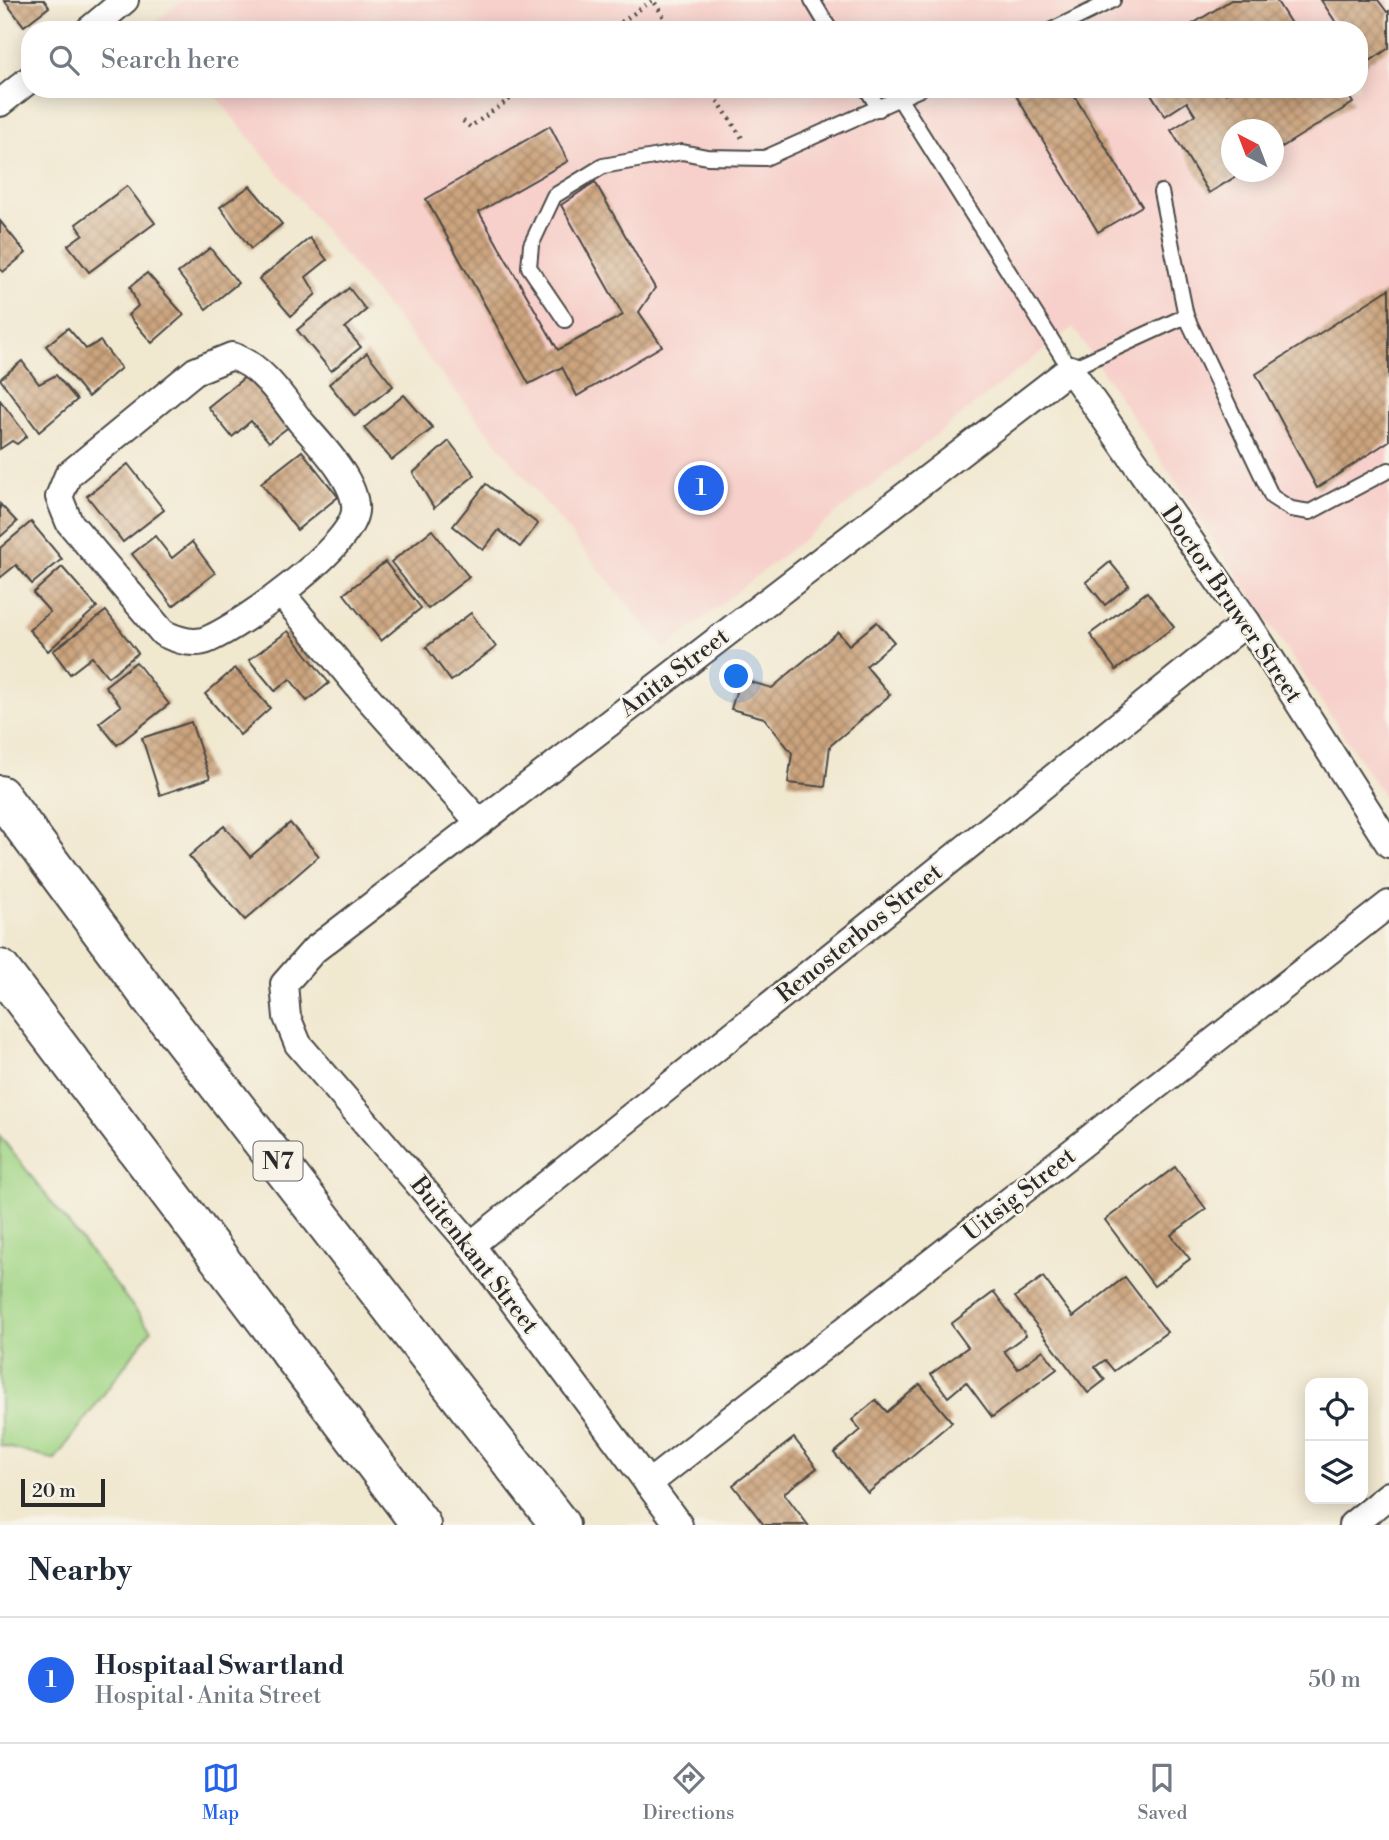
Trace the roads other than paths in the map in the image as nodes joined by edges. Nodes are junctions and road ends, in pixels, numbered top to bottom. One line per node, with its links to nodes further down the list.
1 (125, 0): 4 (street)
2 (812, 0): 5 (lane)
3 (1113, 0): 6 (lane)
4 (100, 21)
5 (825, 21)
6 (1070, 21)
7 (21, 86): 10 (street)
8 (872, 98): 11 (lane)
9 (899, 98): 11 (lane); 15 (lane)
10 (0, 103)
11 (878, 109): 14 (lane)
12 (1161, 191): 13 (lane)
13 (1186, 316): 15 (lane); 16 (lane)
14 (565, 320)
15 (1070, 369): 18 (street, Doctor Bruwer Street); 20 (street, Anita Street)
16 (1389, 470)
17 (281, 593): 17 (street); 20 (street)
18 (1247, 622): 21 (street, Doctor Bruwer Street); 25 (street, Renosterbos Street)
19 (0, 795): 29 (highway, N7)
20 (478, 822): 24 (street, Anita Street)
21 (1389, 844)
22 (1389, 904): 26 (street, Uitsig Street)
23 (0, 969): 28 (highway)
24 (284, 984): 25 (street, Buitenkant Street)
25 (471, 1245): 26 (street, Buitenkant Street)
26 (649, 1484): 30 (street, Buitenkant Street)
27 (1389, 1495): 31 (street)
28 (421, 1525)
29 (560, 1525)
30 (679, 1525)
31 (1352, 1525)

